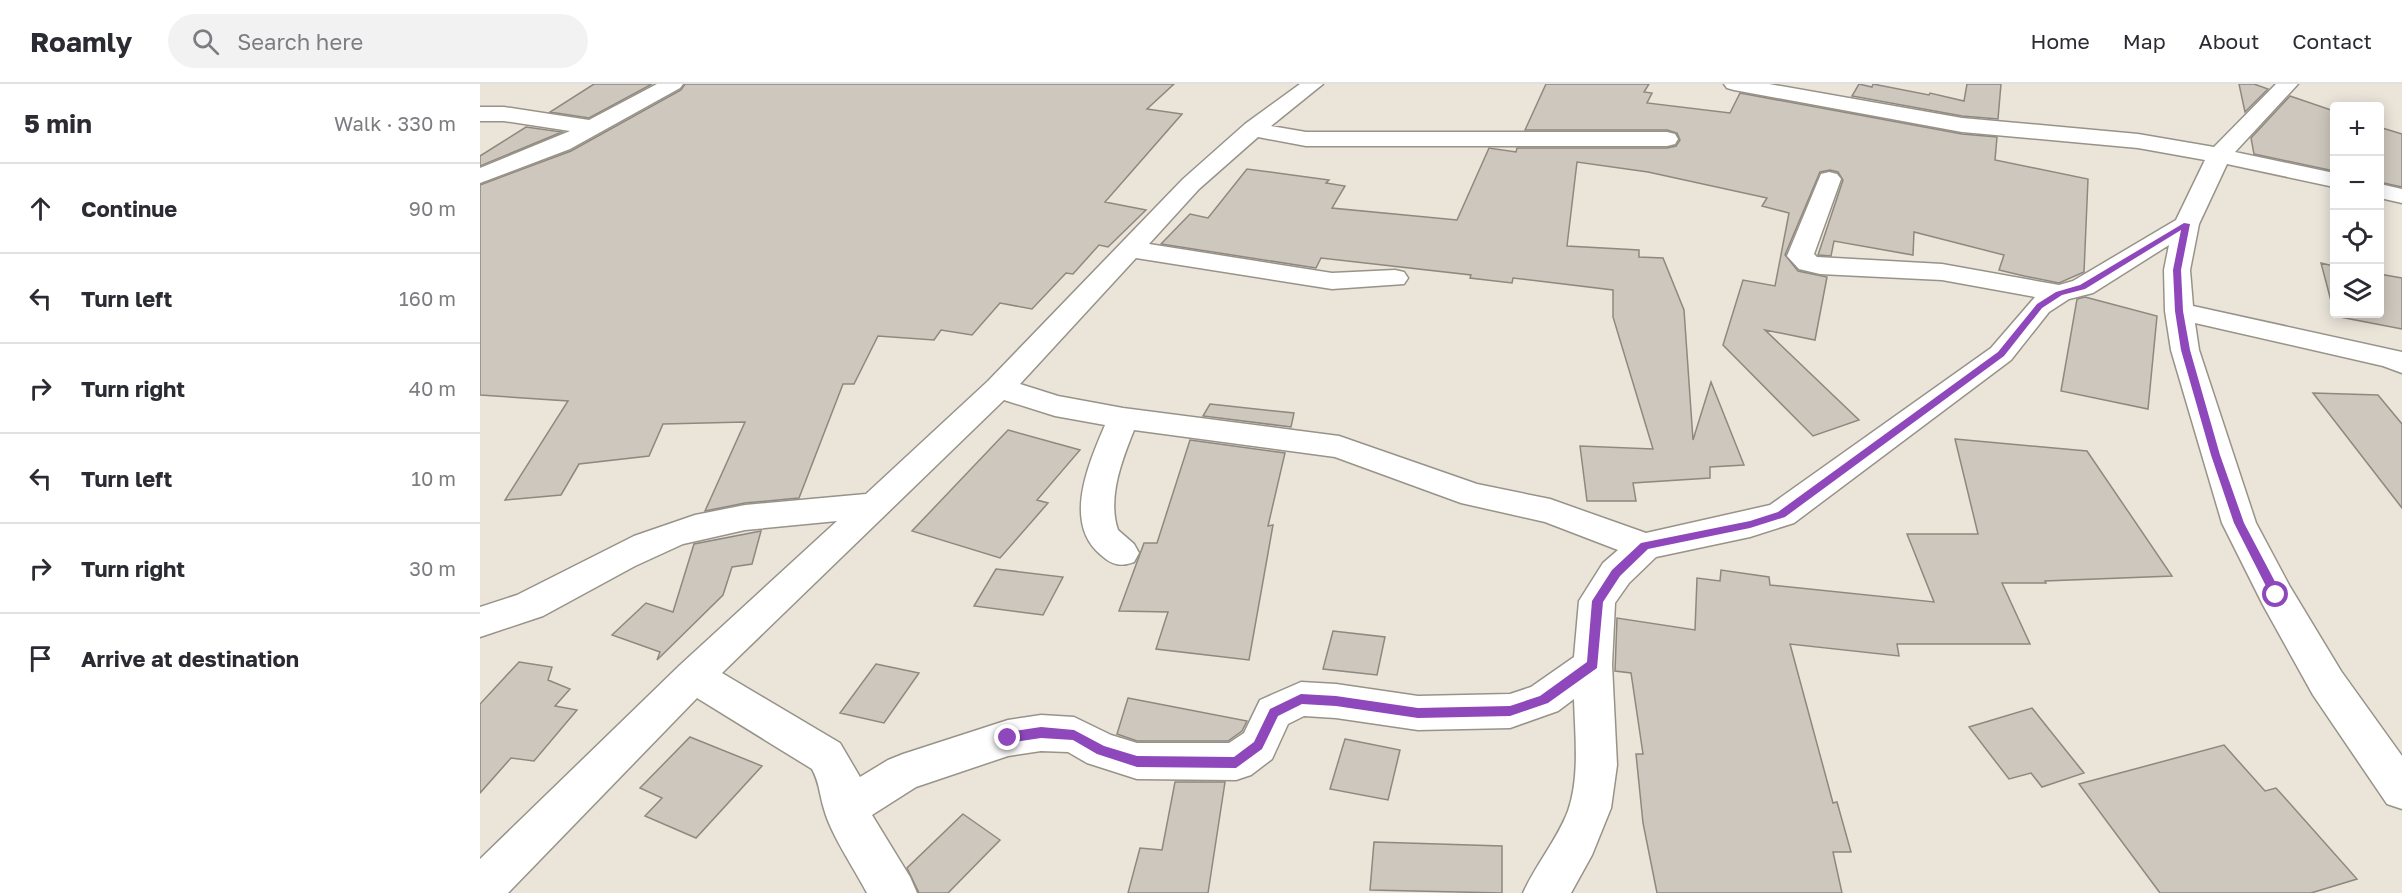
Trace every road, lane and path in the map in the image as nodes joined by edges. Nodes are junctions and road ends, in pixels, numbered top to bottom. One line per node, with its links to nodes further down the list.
1 (673, 84): 7 (street)
2 (1313, 84): 8 (street)
3 (1734, 84): 5 (street)
4 (2288, 84): 10 (street)
5 (1778, 88): 10 (street)
6 (480, 114): 7 (street)
7 (595, 128): 11 (street)
8 (1253, 129): 9 (street); 17 (street)
9 (1667, 139)
10 (2219, 155): 13 (street); 16 (street)
11 (480, 176)
12 (1829, 179): 19 (street)
13 (2330, 179)
14 (2384, 192): 15 (street)
15 (2402, 196)
16 (2186, 224): 19 (street); 20 (street)
17 (1132, 249): 18 (street); 22 (street)
18 (1395, 278)
19 (2059, 293): 25 (street)
20 (2179, 311): 21 (street); 30 (street)
21 (2402, 364)
22 (999, 388): 23 (street); 24 (street)
23 (1123, 418): 25 (street); 26 (street)
24 (875, 505): 27 (street); 29 (street)
25 (1645, 546): 28 (street)
26 (1122, 553)
27 (480, 621)
28 (1593, 665): 31 (street); 34 (street)
29 (694, 676): 31 (street); 32 (street)
30 (2402, 790)
31 (845, 809): 33 (street)
32 (480, 890)
33 (894, 893)
34 (1546, 893)

